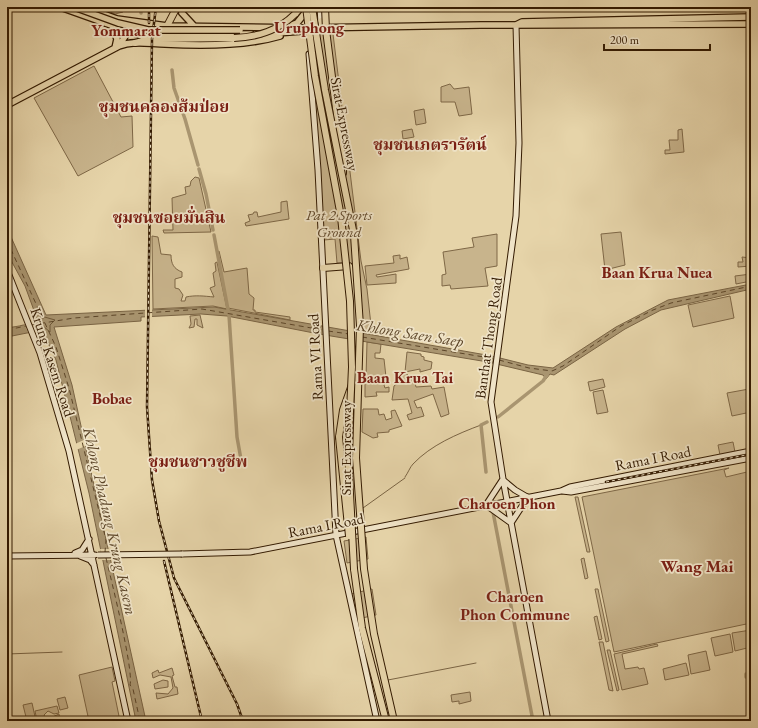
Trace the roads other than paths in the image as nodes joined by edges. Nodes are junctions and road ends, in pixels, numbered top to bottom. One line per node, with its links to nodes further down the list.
1 (60, 7): 18 (main road)
2 (74, 7): 22 (main road, bridge)
3 (84, 7): 14 (main road)
4 (177, 7): 19 (highway)
5 (301, 7): 28 (highway, bridge)
6 (312, 7): 32 (highway, Sirat Expressway, bridge)
7 (320, 7): 13 (main road)
8 (324, 7): 24 (highway, bridge)
9 (328, 7): 24 (highway, bridge)
10 (305, 9): 21 (main road); 23 (main road, Rama VI Road); 49 (highway, Sirat Expressway, bridge)
11 (182, 13): 20 (main road)
12 (751, 17): 17 (main road)
13 (321, 21): 24 (main road)
14 (131, 22): 15 (main road); 25 (main road)
15 (147, 24): 19 (main road); 25 (main road)
16 (751, 24): 17 (main road)
17 (516, 25): 24 (main road); 37 (main road, Banthat Thong Road)
18 (112, 26): 25 (main road); 30 (main road)
19 (167, 26): 20 (main road); 27 (main road)
20 (195, 27): 21 (main road)
21 (254, 27): 22 (main road)
22 (290, 28): 23 (main road)
23 (307, 28): 24 (main road); 26 (main road); 33 (main road, Rama VI Road)
24 (324, 29): 32 (highway, bridge)
25 (131, 32): 28 (highway); 30 (main road)
26 (286, 33): 27 (main road); 29 (main road)
27 (167, 35): 28 (main road)
28 (149, 36): 29 (highway)
29 (135, 43): 30 (main road)
30 (117, 47): 31 (main road)
31 (7, 105)
32 (343, 175): 53 (highway, Sirat Expressway, bridge)
33 (322, 268): 43 (main road, Rama VI Road); 49 (highway, bridge)
34 (7, 270): 44 (main road, Krung Kasem Road)
35 (751, 451): 38 (main road, Rama I Road)
36 (751, 458): 38 (main road, Rama I Road)
37 (503, 480): 39 (main road); 40 (main road, Banthat Thong Road); 41 (main road)
38 (580, 488): 39 (main road, Rama I Road)
39 (528, 497): 40 (main road, Rama I Road); 42 (main road)
40 (507, 501): 41 (main road, Rama I Road); 42 (main road, Banthat Thong Road)
41 (486, 505): 42 (main road); 43 (main road, Rama I Road)
42 (511, 522): 54 (main road, Banthat Thong Road)
43 (336, 535): 46 (main road, Rama I Road, bridge); 51 (main road, Rama VI Road)
44 (89, 539): 45 (main road); 46 (main road, Krung Kasem Road)
45 (74, 555): 46 (main road, Rama I Road); 47 (main road, Rama I Road); 48 (main road)
46 (95, 555): 48 (main road, Krung Kasem Road)
47 (7, 556)
48 (95, 567): 50 (main road, Krung Kasem Road)
49 (354, 569): 52 (highway, Sirat Expressway)
50 (128, 721)
51 (378, 721)
52 (386, 721)
53 (394, 721)
54 (548, 721)

